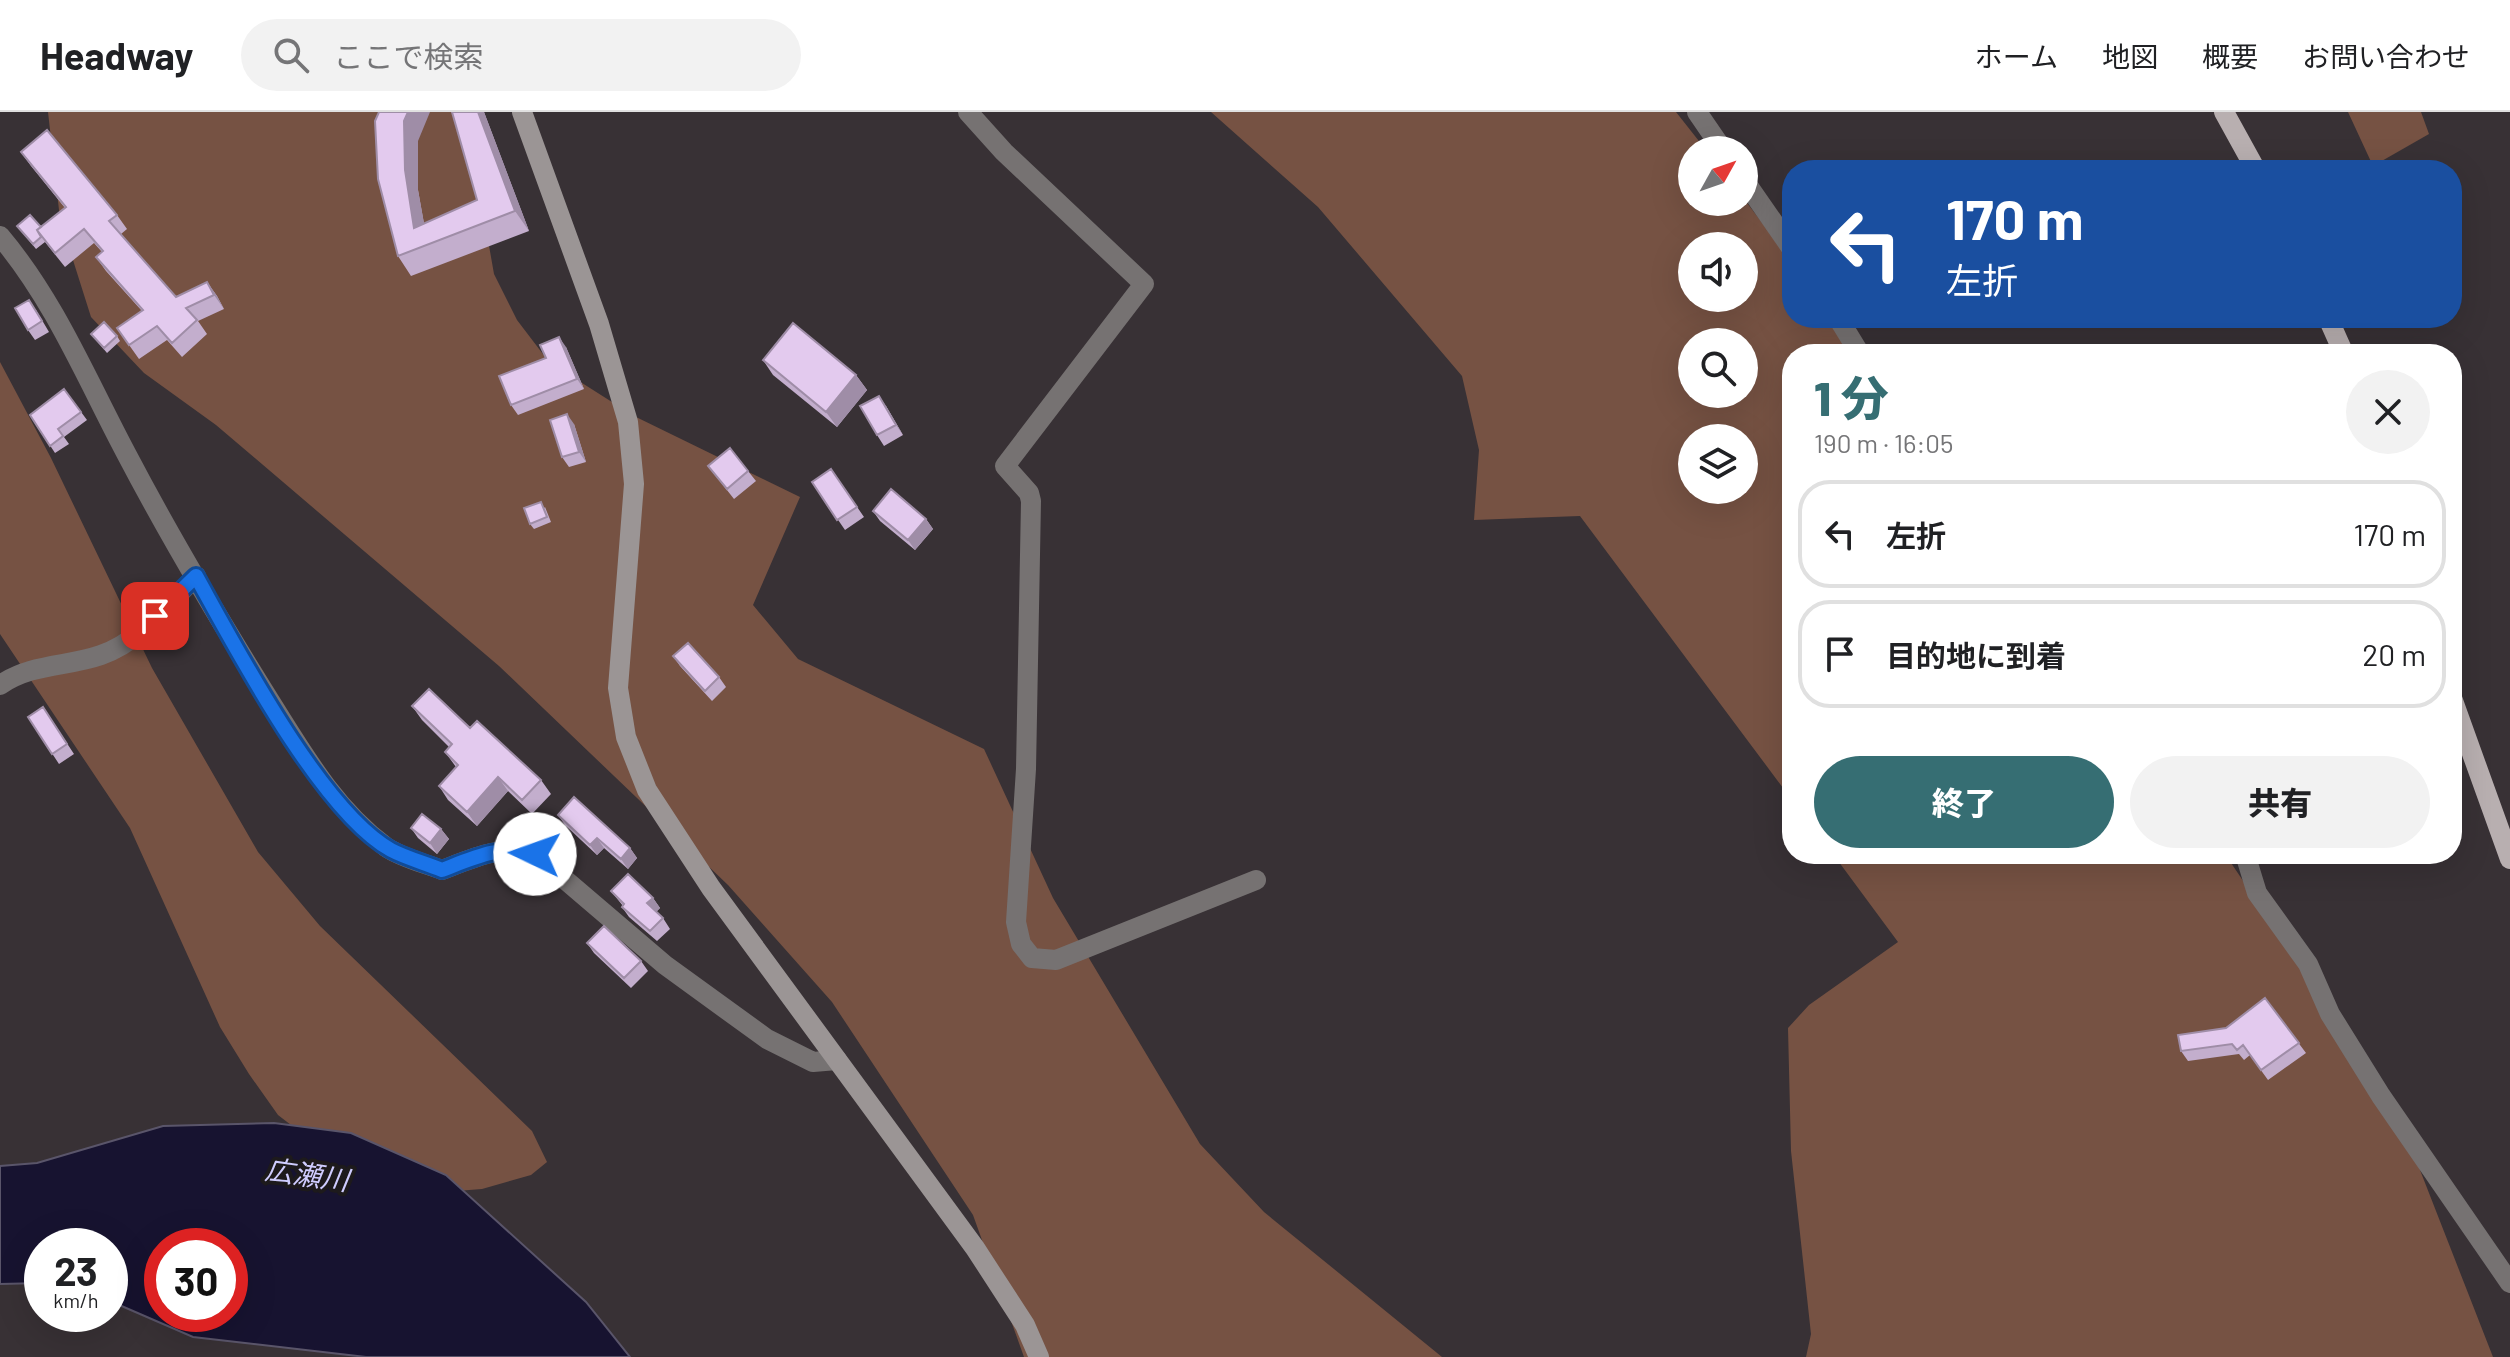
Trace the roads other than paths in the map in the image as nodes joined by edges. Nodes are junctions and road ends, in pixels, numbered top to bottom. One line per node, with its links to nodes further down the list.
1 (522, 112): 16 (street)
2 (968, 112): 15 (street)
3 (1697, 112): 5 (street)
4 (2224, 112): 6 (main road)
5 (1713, 136)
6 (2250, 160)
7 (1758, 200): 8 (street)
8 (1782, 235)
9 (0, 236): 10 (street)
10 (196, 576): 11 (street); 16 (street)
11 (0, 685)
12 (2462, 726): 13 (main road)
13 (2510, 859)
14 (2248, 864): 17 (street)
15 (1256, 880)
16 (837, 1060): 18 (street)
17 (2510, 1283)
18 (1039, 1357)

